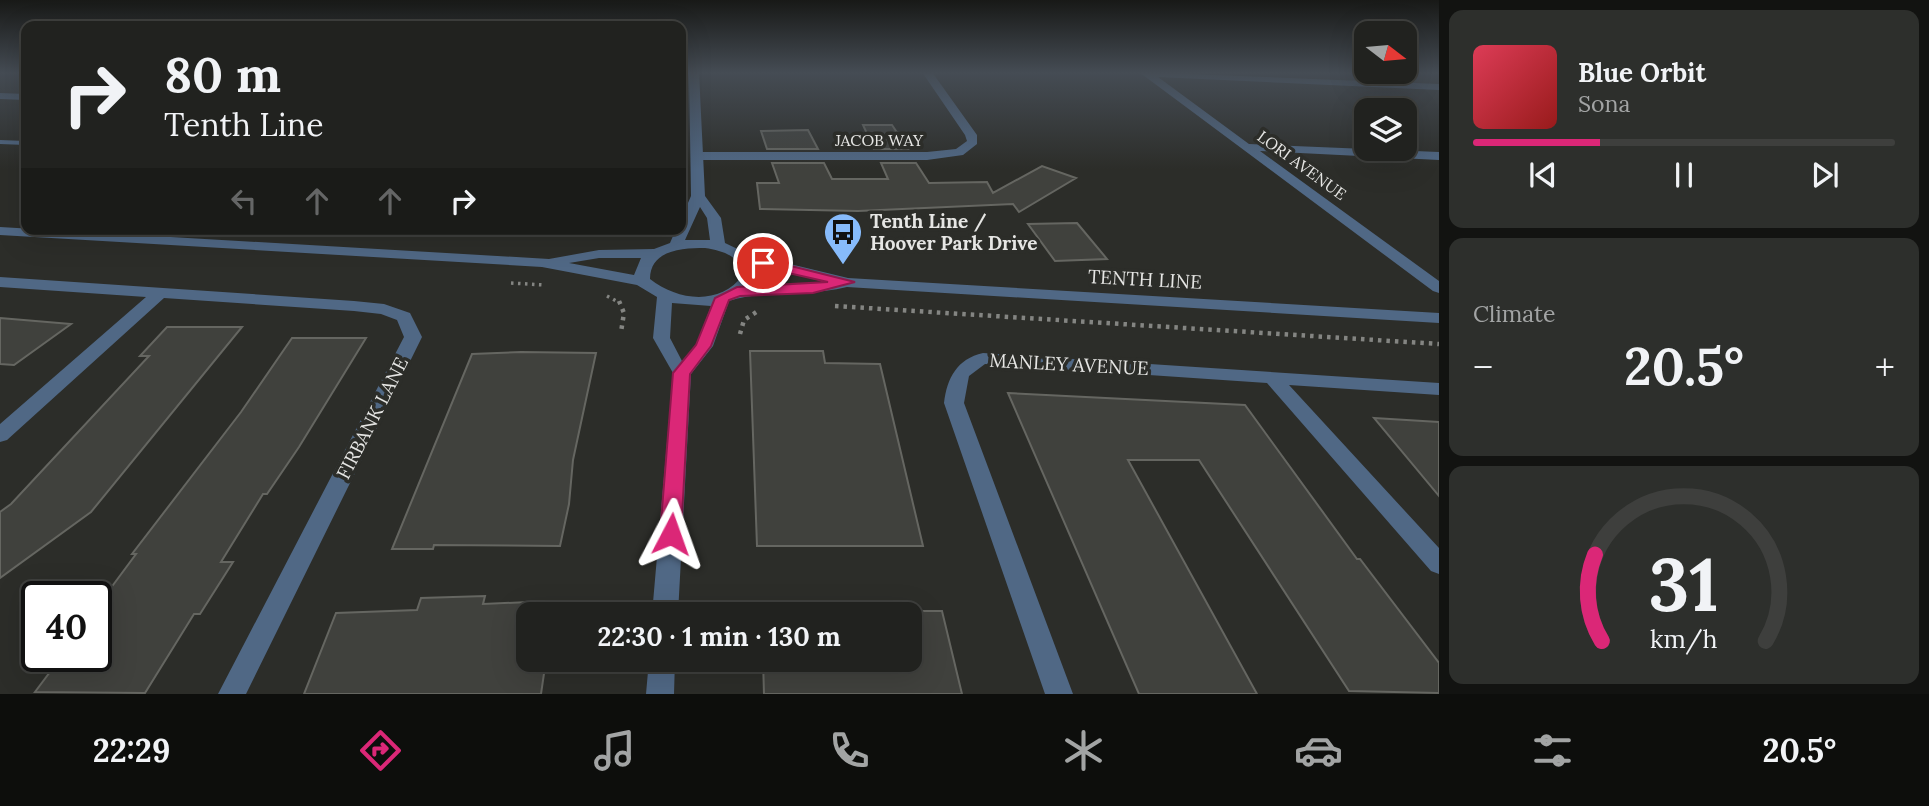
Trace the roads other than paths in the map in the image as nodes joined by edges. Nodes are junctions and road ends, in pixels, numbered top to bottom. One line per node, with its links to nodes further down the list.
1 (695, 104): 7 (street)
2 (950, 104): 7 (street, JACOB WAY)
3 (1189, 104): 6 (street, LORI AVENUE)
4 (0, 142): 5 (lane)
5 (21, 143)
6 (1248, 147): 8 (street); 23 (street, LORI AVENUE)
7 (697, 156): 9 (street)
8 (1439, 156)
9 (698, 196): 10 (street); 16 (street)
10 (686, 224)
11 (0, 231): 12 (street)
12 (21, 232)
13 (70, 235): 19 (street)
14 (681, 235): 15 (street)
15 (677, 245): 16 (street); 17 (street)
16 (718, 246): 18 (street, TENTH LINE)
17 (655, 253): 19 (street); 20 (street)
18 (745, 258): 22 (street, TENTH LINE); 25 (street)
19 (542, 262): 20 (street)
20 (642, 281): 26 (street)
21 (0, 282): 24 (street, FIRBANK LANE)
22 (848, 282): 25 (street, TENTH LINE); 27 (street, TENTH LINE)
23 (1439, 288)
24 (161, 292): 31 (street); 35 (street, FIRBANK LANE)
25 (730, 295): 26 (street, TENTH LINE); 28 (street)
26 (665, 297): 28 (street)
27 (1439, 318)
28 (682, 373): 33 (street)
29 (1271, 376): 30 (street, MANLEY AVENUE); 32 (street); 37 (street, MANLEY AVENUE)
30 (1439, 389)
31 (0, 435)
32 (1439, 564)
33 (666, 602)
34 (661, 672): 36 (street)
35 (232, 694)
36 (660, 694)
37 (1059, 694)

